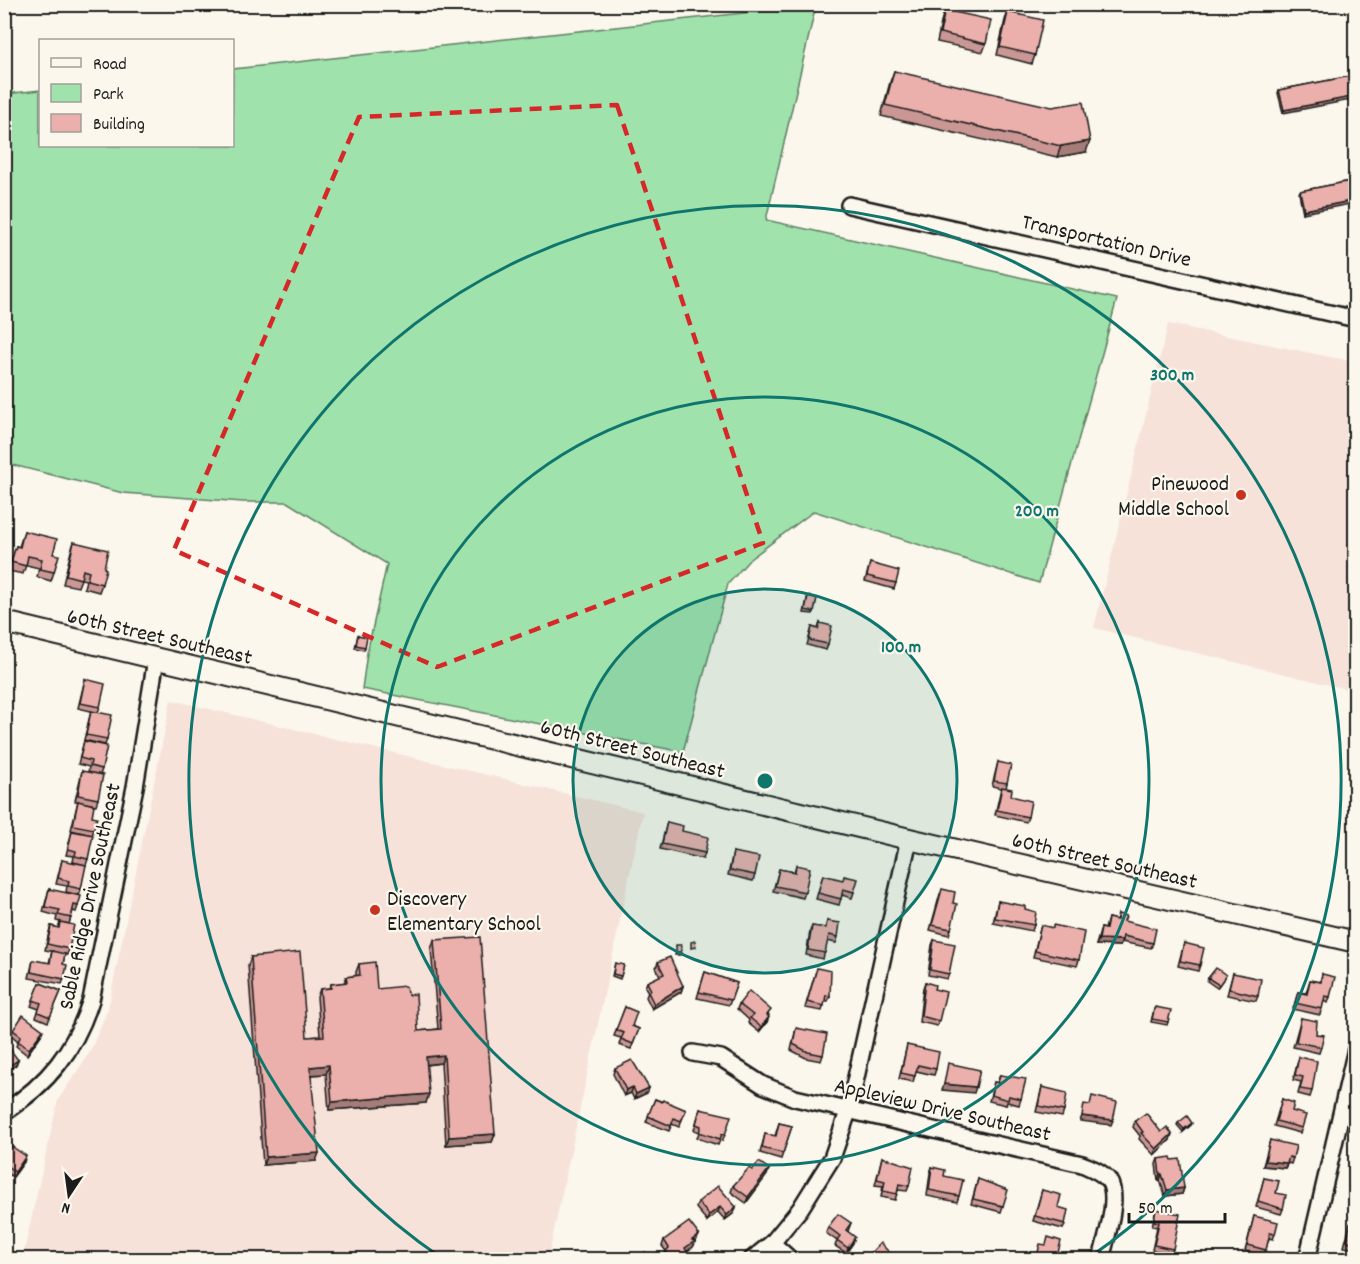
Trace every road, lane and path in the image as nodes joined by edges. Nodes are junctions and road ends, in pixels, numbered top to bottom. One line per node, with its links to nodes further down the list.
1 (849, 205): 2 (street, Transportation Drive)
2 (1356, 319)
3 (4, 622): 4 (main road, 60th Street Southeast)
4 (156, 658): 5 (main road, 60th Street Southeast); 10 (street, Sable Ridge Drive Southeast)
5 (909, 839): 6 (main road, 60th Street Southeast); 9 (street)
6 (1356, 942)
7 (1356, 1049): 15 (street)
8 (693, 1053): 9 (street, Appleview Drive Southeast)
9 (849, 1109): 11 (street); 14 (street, Appleview Drive Southeast)
10 (4, 1112)
11 (772, 1243): 12 (street); 13 (street)
12 (751, 1260)
13 (791, 1260)
14 (1101, 1260)
15 (1307, 1260)

